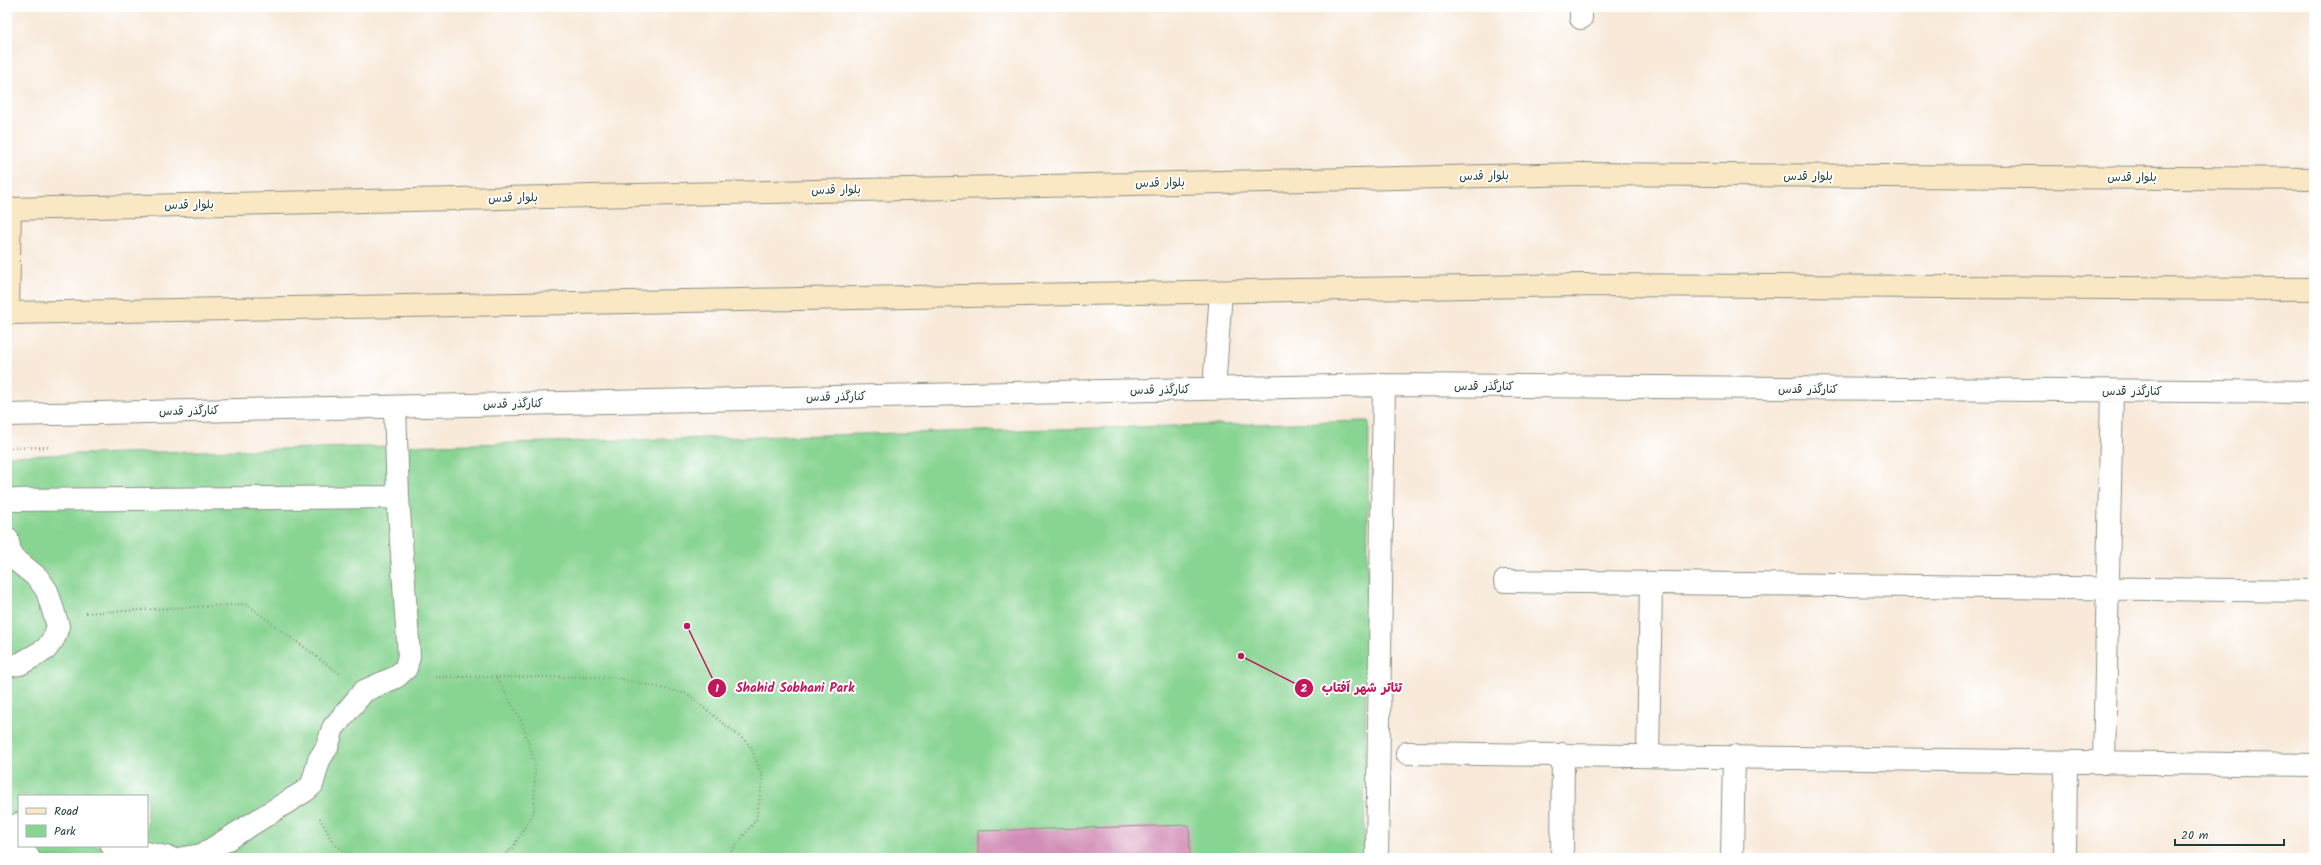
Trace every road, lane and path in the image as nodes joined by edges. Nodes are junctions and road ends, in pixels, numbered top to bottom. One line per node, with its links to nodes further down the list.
1 (2314, 178): 2 (main road, بلوار قدس)
2 (8, 209): 5 (main road)
3 (2314, 289): 4 (main road)
4 (1221, 292): 5 (main road); 7 (street)
5 (8, 313)
6 (1384, 385): 7 (street, کنارگذر قدس); 8 (street, کنارگذر قدس); 42 (street)
7 (1214, 389): 10 (street, کنارگذر قدس)
8 (2112, 391): 9 (street, کنارگذر قدس); 17 (street)
9 (2314, 392)
10 (395, 407): 11 (street, کنارگذر قدس); 12 (street)
11 (7, 415)
12 (398, 497): 13 (street); 21 (street)
13 (7, 500)
14 (7, 538): 19 (street)
15 (1506, 581): 16 (street)
16 (1651, 583): 17 (street); 26 (street)
17 (2108, 589): 18 (street); 29 (street)
18 (2314, 591)
19 (56, 614): 20 (street); 23 (path)
20 (7, 666)
21 (396, 677): 22 (path); 23 (street)
22 (497, 677): 40 (path); 41 (path)
23 (364, 691): 31 (street)
24 (1407, 753): 25 (street)
25 (1563, 754): 26 (street); 43 (street)
26 (1648, 756): 27 (street)
27 (1734, 756): 28 (street); 44 (street)
28 (2066, 762): 29 (street); 45 (street)
29 (2104, 763): 30 (street)
30 (2314, 765)
31 (305, 791): 38 (street); 39 (path)
32 (18, 825): 33 (street)
33 (18, 837)
34 (21, 847): 36 (street)
35 (117, 847): 37 (street)
36 (28, 858)
37 (170, 858)
38 (183, 858)
39 (353, 858)
40 (498, 858)
41 (726, 858)
42 (1377, 858)
43 (1562, 858)
44 (1732, 858)
45 (2065, 858)

